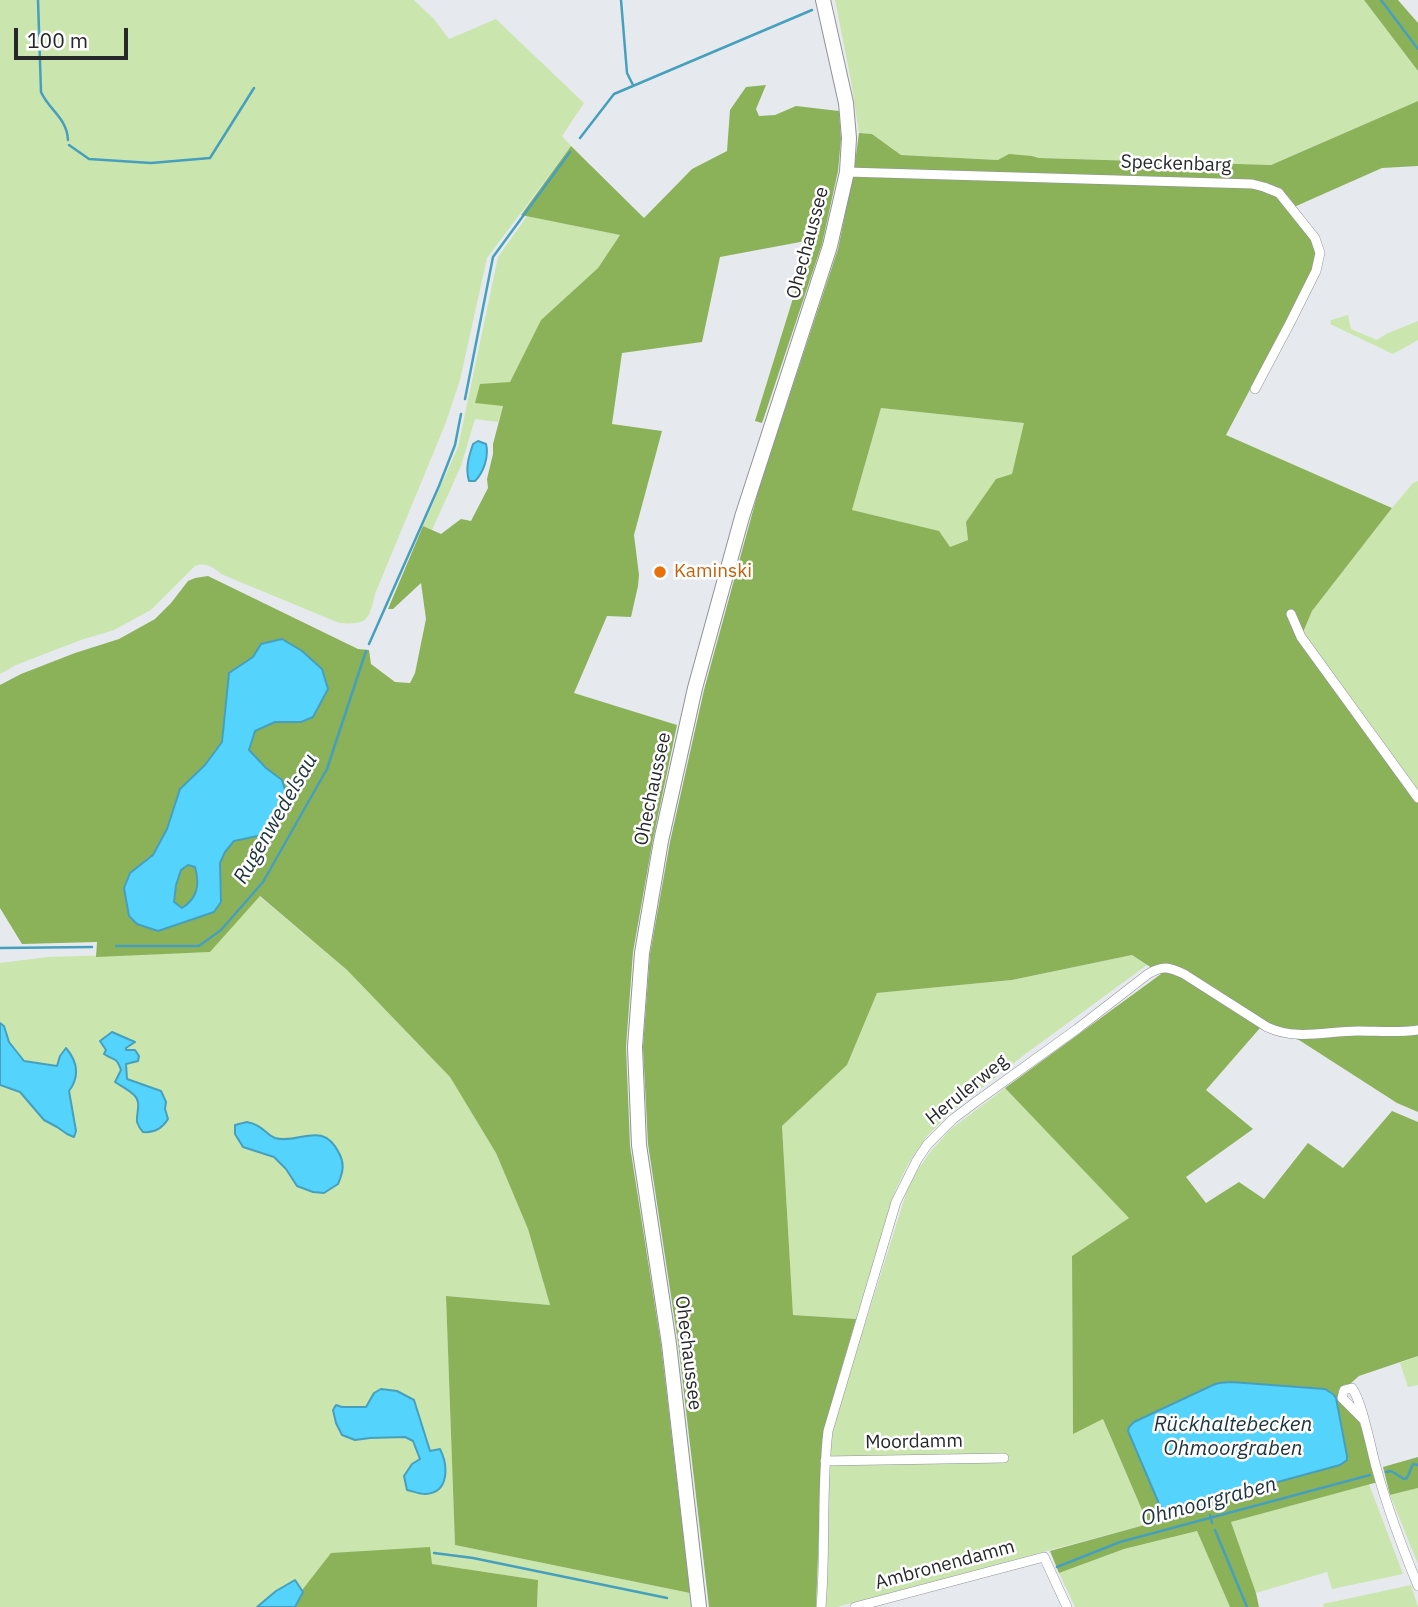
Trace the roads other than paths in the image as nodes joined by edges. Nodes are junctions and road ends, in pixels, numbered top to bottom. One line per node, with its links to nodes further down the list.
1 (823, 0): 2 (main road, Ohechaussee)
2 (847, 172): 3 (street, Speckenbarg); 11 (main road, Ohechaussee)
3 (1255, 389)
4 (1291, 614): 5 (street)
5 (1418, 798)
6 (1418, 1030): 9 (street, Herulerweg)
7 (1363, 1419): 10 (street)
8 (1003, 1458): 9 (street, Moordamm)
9 (825, 1461): 12 (street, Herulerweg)
10 (1418, 1586)
11 (699, 1607)
12 (821, 1607)
13 (855, 1607): 14 (street, Ambronendamm)
14 (1067, 1607)

